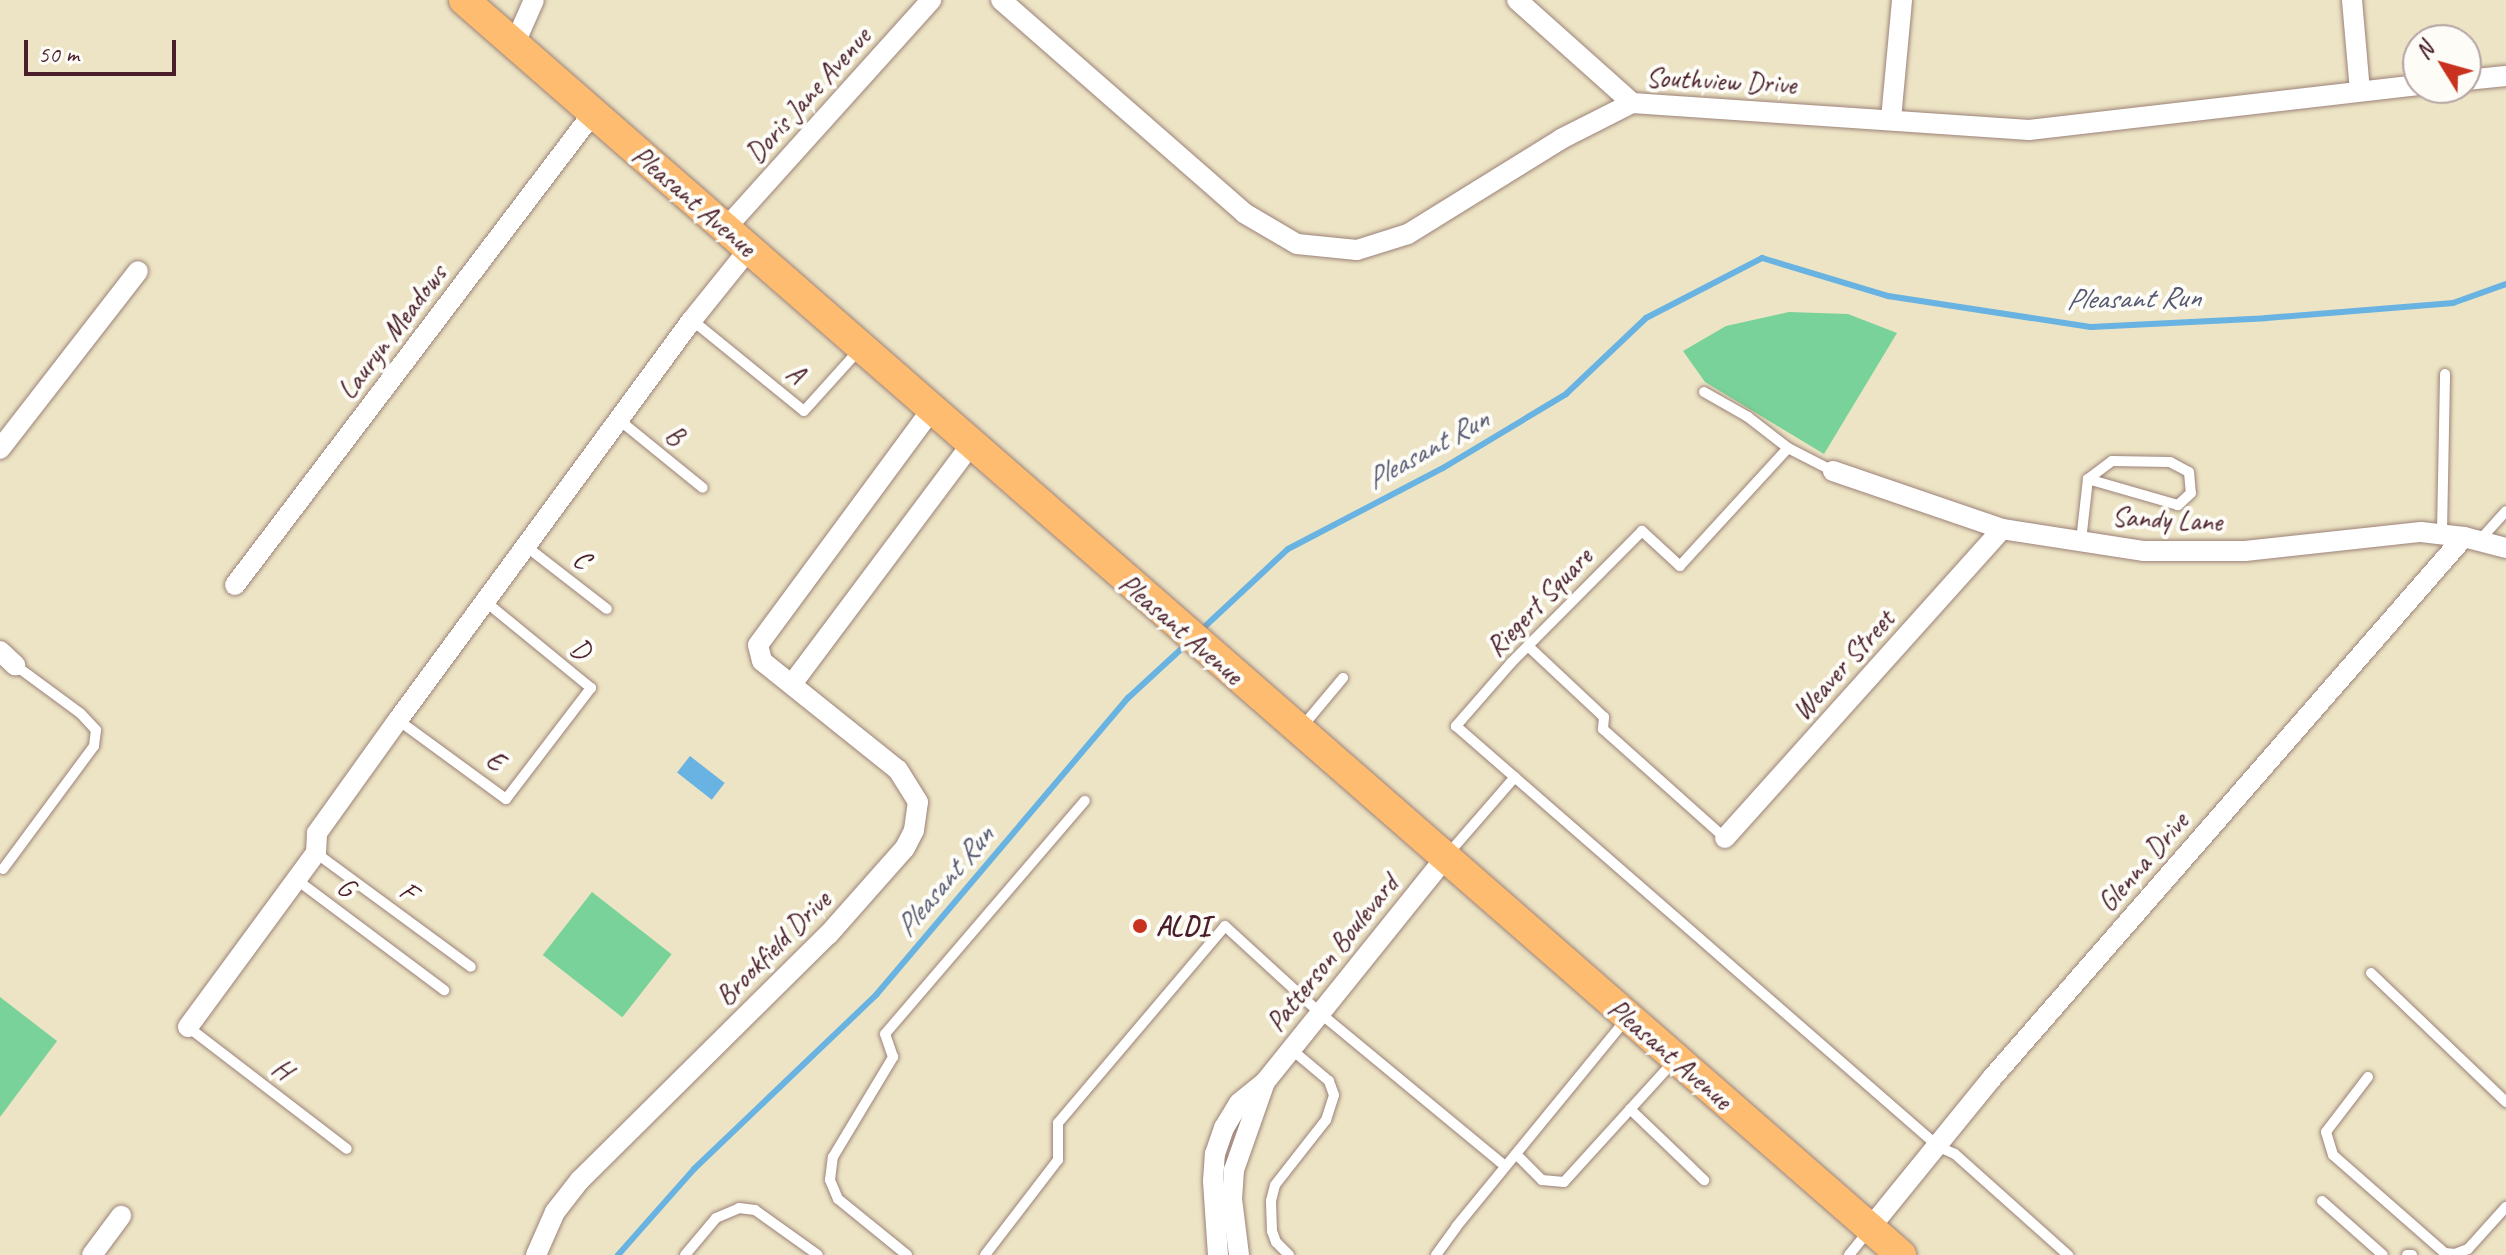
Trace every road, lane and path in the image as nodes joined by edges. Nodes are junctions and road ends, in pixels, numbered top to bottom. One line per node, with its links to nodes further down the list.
1 (464, 0): 8 (main road, Pleasant Avenue)
2 (534, 0): 8 (street)
3 (931, 0): 16 (street, Doris Jane Avenue)
4 (1001, 0): 13 (street, Southview Drive)
5 (1517, 0): 13 (street)
6 (1902, 0): 15 (street)
7 (2352, 0): 12 (street)
8 (515, 43): 14 (main road, Pleasant Avenue)
9 (2506, 76): 10 (street)
10 (2482, 78)
11 (2402, 87): 12 (street, Southview Drive)
12 (2360, 91): 15 (street, Southview Drive)
13 (1632, 103): 15 (street, Southview Drive)
14 (593, 113): 16 (main road, Pleasant Avenue); 38 (street, Lauryn Meadows)
15 (1891, 119)
16 (726, 228): 17 (main road, Pleasant Avenue)
17 (749, 249): 19 (street); 20 (main road, Pleasant Avenue)
18 (138, 271): 27 (street)
19 (692, 320): 20 (lane, A); 24 (street)
20 (860, 348): 23 (main road, Pleasant Avenue)
21 (2445, 374): 33 (lane)
22 (1704, 392): 26 (lane)
23 (931, 410): 25 (main road, Pleasant Avenue); 44 (street, Brookfield Drive)
24 (618, 419): 30 (lane, B); 36 (street)
25 (971, 445): 44 (street); 46 (main road, Pleasant Avenue)
26 (1788, 448): 28 (lane); 41 (lane, Riegert Square)
27 (0, 449)
28 (1833, 471): 32 (street, Sandy Lane)
29 (2088, 479): 29 (lane); 35 (lane)
30 (703, 488)
31 (2506, 511): 34 (lane)
32 (2002, 529): 35 (street, Sandy Lane); 50 (street, Weaver Street)
33 (2442, 533): 34 (street, Sandy Lane); 35 (street, Sandy Lane)
34 (2471, 539): 37 (street, Sandy Lane); 67 (street, Glenna Drive)
35 (2081, 541)
36 (527, 547): 39 (street); 40 (lane, C)
37 (2506, 548)
38 (235, 585)
39 (487, 603): 45 (street); 47 (lane, D)
40 (607, 609)
41 (1528, 646): 48 (lane, Riegert Square); 50 (lane)
42 (8, 658): 53 (lane)
43 (1343, 678): 46 (lane)
44 (792, 684): 77 (street, Brookfield Drive)
45 (398, 720): 47 (lane, E); 51 (street)
46 (1298, 731): 52 (main road, Pleasant Avenue)
47 (548, 743)
48 (1515, 777): 52 (lane); 67 (lane)
49 (1085, 801): 80 (lane)
50 (1725, 838)
51 (316, 853): 54 (street); 55 (lane, F)
52 (1444, 859): 58 (street, Patterson Boulevard); 59 (main road, Pleasant Avenue)
53 (3, 869)
54 (297, 880): 57 (lane, G); 60 (street)
55 (471, 967)
56 (2371, 973): 65 (lane)
57 (444, 990)
58 (1320, 1013): 61 (street, Patterson Boulevard); 70 (lane); 81 (lane)
59 (1627, 1018): 62 (main road, Pleasant Avenue); 69 (lane)
60 (188, 1027): 68 (lane, H)
61 (1291, 1049): 64 (street, Patterson Boulevard); 84 (lane)
62 (1675, 1059): 66 (lane); 75 (main road, Pleasant Avenue)
63 (2368, 1077): 73 (lane)
64 (1265, 1082): 82 (street, Patterson Boulevard); 83 (street, Patterson Boulevard)
65 (2506, 1102)
66 (1630, 1109): 69 (lane); 71 (lane)
67 (1939, 1147): 75 (street, Glenna Drive); 88 (lane)
68 (347, 1149)
69 (1516, 1154): 70 (lane)
70 (1505, 1166): 85 (lane)
71 (1704, 1180)
72 (2322, 1201): 89 (lane)
73 (2506, 1207)
74 (121, 1216): 76 (street)
75 (1870, 1228): 86 (lane); 87 (main road, Pleasant Avenue)
76 (92, 1255)
77 (536, 1255)
78 (685, 1255): 79 (lane)
79 (818, 1255)
80 (907, 1255)
81 (985, 1255)
82 (1218, 1255)
83 (1239, 1255)
84 (1289, 1255)
85 (1436, 1255)
86 (1849, 1255)
87 (1901, 1255)
88 (2068, 1255)
89 (2383, 1255)

